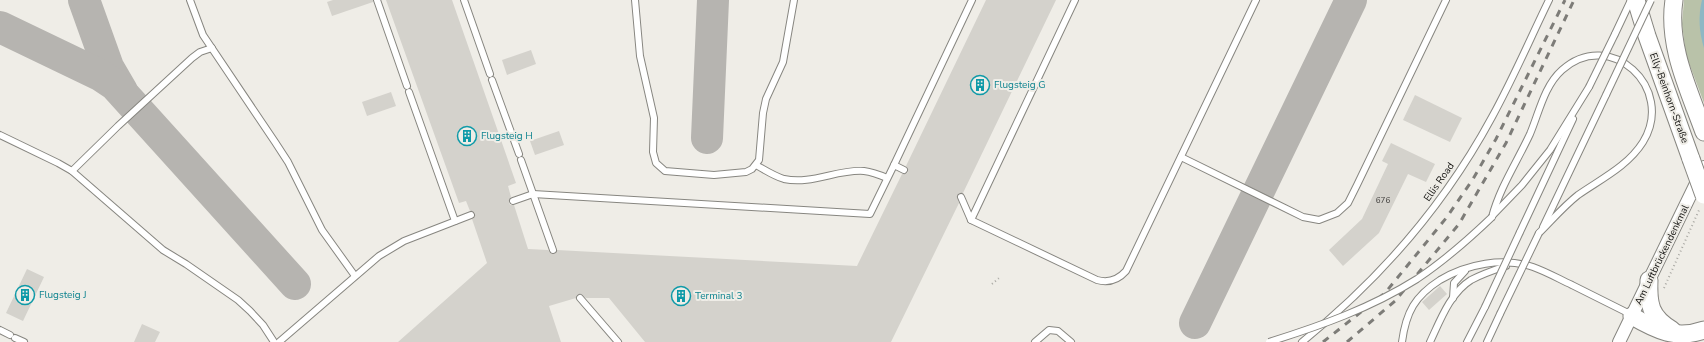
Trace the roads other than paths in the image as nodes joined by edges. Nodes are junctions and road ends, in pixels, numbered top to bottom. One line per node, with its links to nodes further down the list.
1 (190, 0): 15 (lane)
2 (377, 0): 33 (lane)
3 (464, 0): 26 (lane)
4 (635, 0): 21 (lane)
5 (794, 0): 21 (lane)
6 (972, 0): 22 (lane)
7 (1076, 0): 32 (lane)
8 (1256, 0): 19 (lane)
9 (1446, 0): 19 (lane)
10 (1549, 0): 53 (lane, Ellis Road)
11 (1631, 0): 16 (lane, bridge)
12 (1636, 0): 20 (street, Elly-Beinhorn-Straße)
13 (1651, 0): 34 (lane, bridge)
14 (1674, 0): 17 (street)
15 (212, 48): 24 (lane); 38 (lane)
16 (1589, 87): 31 (lane); 56 (lane, bridge)
17 (1704, 132)
18 (0, 134): 24 (lane)
19 (1181, 157): 32 (lane)
20 (1698, 163): 29 (street, Elly-Beinhorn-Straße, bridge); 39 (street, Am Luftbrückendenkmal)
21 (756, 165): 25 (lane)
22 (894, 165): 23 (lane); 25 (lane)
23 (904, 170)
24 (72, 171): 47 (lane)
25 (887, 178): 26 (lane)
26 (534, 194): 28 (lane); 35 (lane)
27 (961, 197): 32 (lane)
28 (512, 201)
29 (1702, 201)
30 (471, 215): 33 (lane)
31 (1492, 217): 34 (lane); 52 (lane, bridge)
32 (971, 220)
33 (455, 221): 38 (lane)
34 (1539, 234): 57 (lane, bridge)
35 (553, 250)
36 (1513, 263): 37 (lane); 41 (lane); 42 (lane)
37 (1467, 268): 41 (lane); 54 (lane)
38 (355, 276): 48 (lane)
39 (1650, 280): 42 (street, Am Luftbrückendenkmal); 45 (street)
40 (580, 298): 49 (lane)
41 (1453, 298): 55 (lane)
42 (1632, 316): 45 (street); 58 (street, Am Luftbrückendenkmal)
43 (0, 330): 46 (lane)
44 (1704, 330): 45 (street)
45 (1679, 334)
46 (24, 342)
47 (274, 342)
48 (279, 342)
49 (618, 342)
50 (1035, 342): 51 (lane)
51 (1071, 342)
52 (1269, 342)
53 (1302, 342)
54 (1402, 342)
55 (1430, 342)
56 (1467, 342)
57 (1487, 342)
58 (1619, 342)

